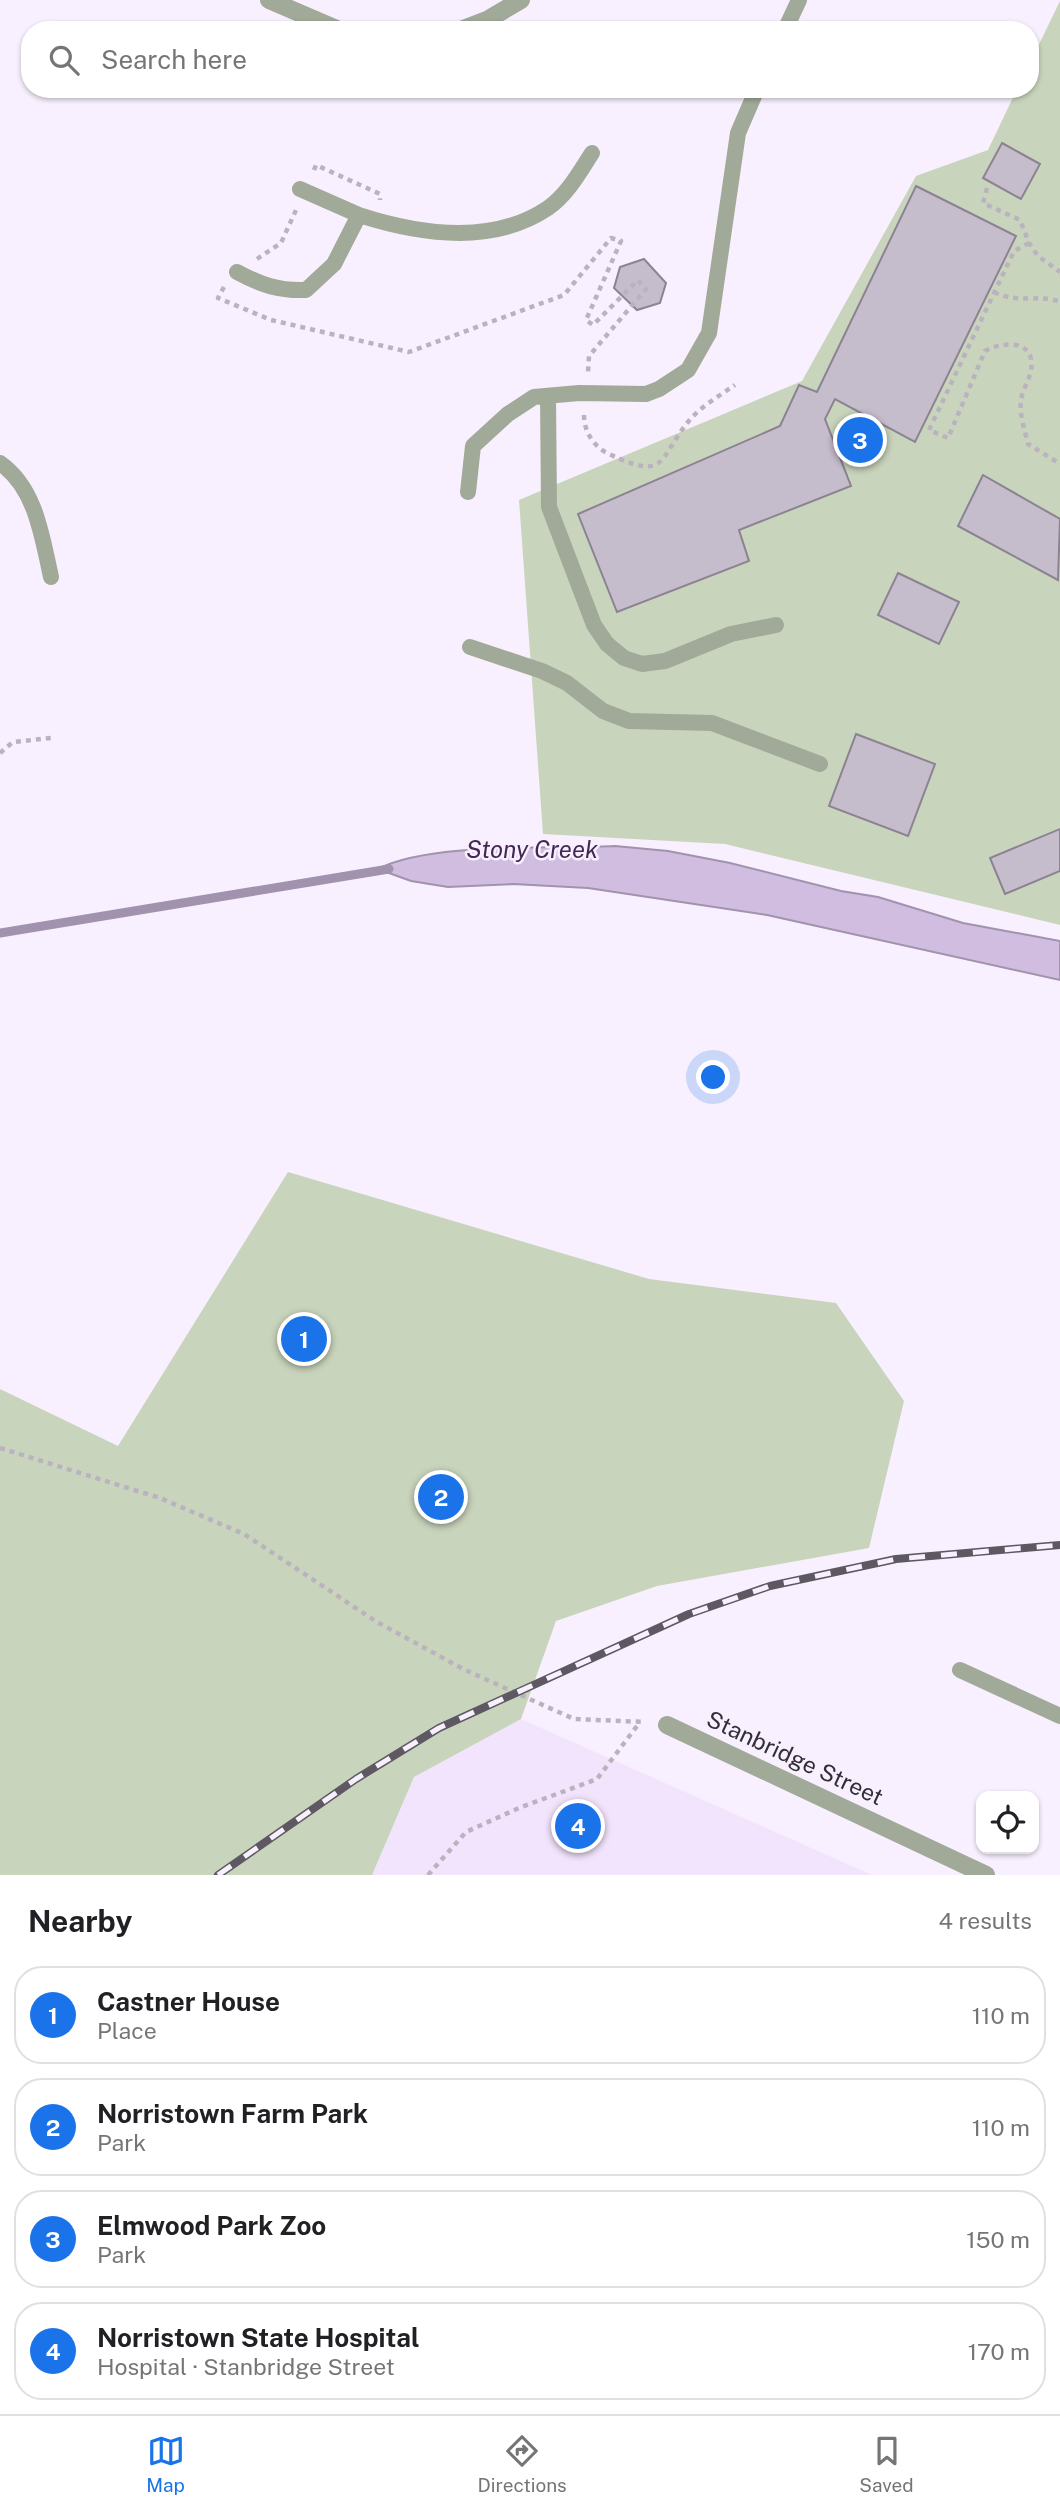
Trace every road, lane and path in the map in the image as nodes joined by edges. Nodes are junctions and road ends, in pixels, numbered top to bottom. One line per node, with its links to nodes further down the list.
1 (269, 0): 4 (street)
2 (521, 0): 5 (street)
3 (799, 0): 6 (lane)
4 (318, 21)
5 (484, 21)
6 (789, 21)
7 (753, 98): 20 (lane)
8 (592, 153): 12 (lane)
9 (987, 188): 13 (path)
10 (303, 190): 11 (lane); 12 (path); 14 (path)
11 (359, 215): 12 (lane); 14 (lane)
12 (381, 222)
13 (1029, 243): 15 (path); 16 (path)
14 (237, 272): 18 (path)
15 (1060, 272)
16 (994, 292): 17 (path); 23 (path)
17 (1060, 302)
18 (587, 381)
19 (735, 384): 21 (path)
20 (548, 396): 24 (lane); 26 (lane)
21 (585, 406)
22 (0, 463): 25 (lane)
23 (1060, 464)
24 (468, 492)
25 (51, 578)
26 (776, 625)
27 (470, 647): 30 (lane)
28 (51, 738): 29 (path)
29 (0, 753)
30 (820, 764)
31 (0, 1448): 34 (path)
32 (960, 1670): 33 (lane)
33 (1060, 1716)
34 (640, 1722): 35 (path); 36 (path)
35 (667, 1725): 37 (street, Stanbridge Street)
36 (428, 1875)
37 (986, 1875)

